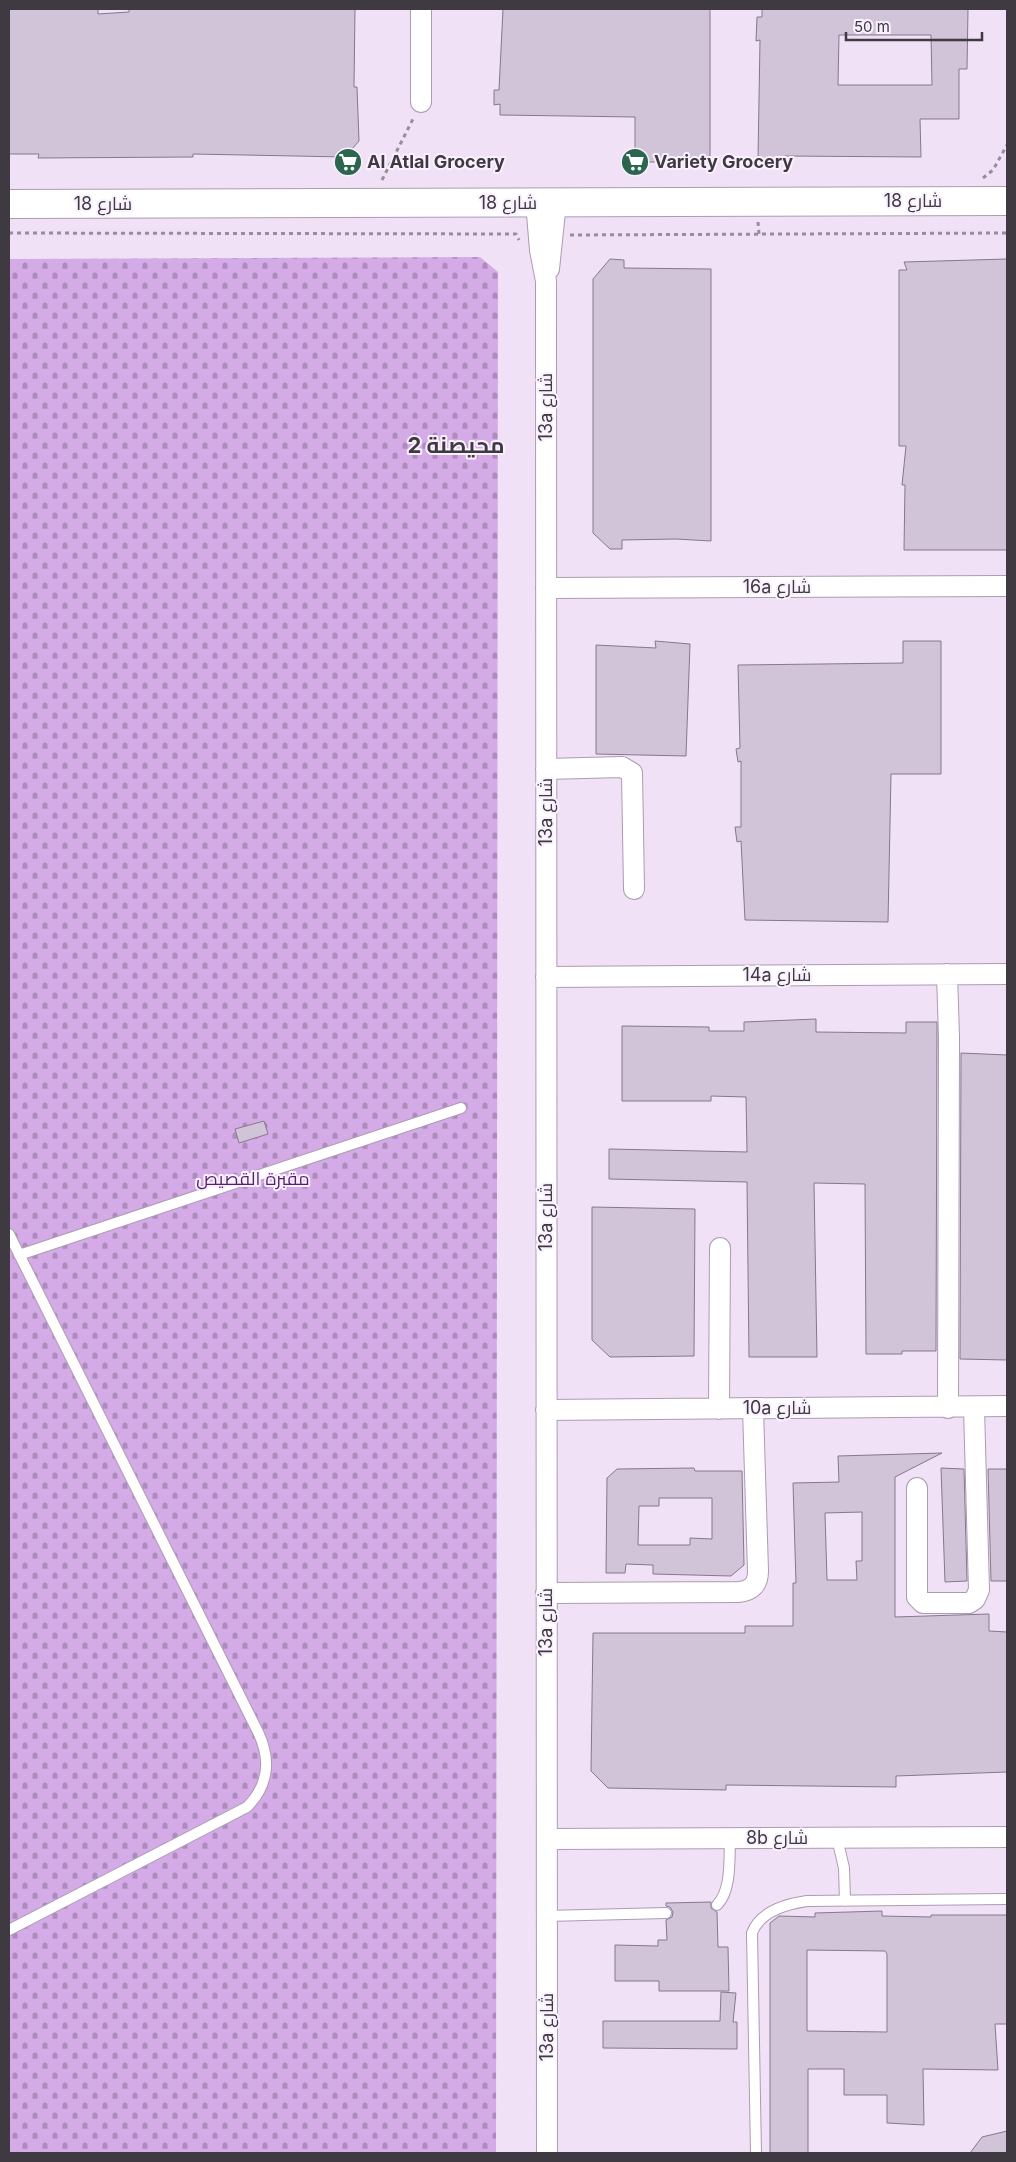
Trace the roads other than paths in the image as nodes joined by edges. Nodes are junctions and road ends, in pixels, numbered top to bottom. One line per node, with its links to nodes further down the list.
1 (421, 9): 2 (street)
2 (421, 102)
3 (1007, 201): 4 (street, شارع 18)
4 (546, 202): 5 (street, شارع 18); 7 (street, 13a شارع)
5 (9, 204)
6 (1007, 586): 7 (street, 16a شارع)
7 (546, 588): 8 (street, 13a شارع)
8 (546, 769): 9 (street); 12 (street, 13a شارع)
9 (634, 889)
10 (947, 974): 11 (street, 14a شارع); 12 (street, 14a شارع); 18 (street)
11 (1007, 974)
12 (546, 977): 22 (street, 13a شارع)
13 (461, 1108): 16 (lane)
14 (9, 1234): 16 (lane)
15 (720, 1248): 20 (street)
16 (19, 1255): 34 (lane)
17 (1007, 1406): 19 (street, 10a شارع)
18 (948, 1408): 19 (street, 10a شارع); 21 (street, 10a شارع)
19 (974, 1408): 23 (street)
20 (719, 1409): 21 (street, 10a شارع); 22 (street, 10a شارع)
21 (752, 1409): 24 (street)
22 (546, 1410): 24 (street, 13a شارع)
23 (917, 1488)
24 (546, 1592): 28 (street, 13a شارع)
25 (1007, 1837): 27 (street, 8b شارع)
26 (730, 1838): 27 (street, 8b شارع); 28 (street, 8b شارع); 31 (lane)
27 (837, 1838): 30 (lane)
28 (547, 1839): 33 (street, 13a شارع)
29 (1007, 1900): 30 (lane)
30 (844, 1901): 36 (lane)
31 (717, 1905)
32 (666, 1913): 33 (lane)
33 (546, 1916): 35 (street, 13a شارع)
34 (9, 1930)
35 (547, 2153)
36 (756, 2153)

